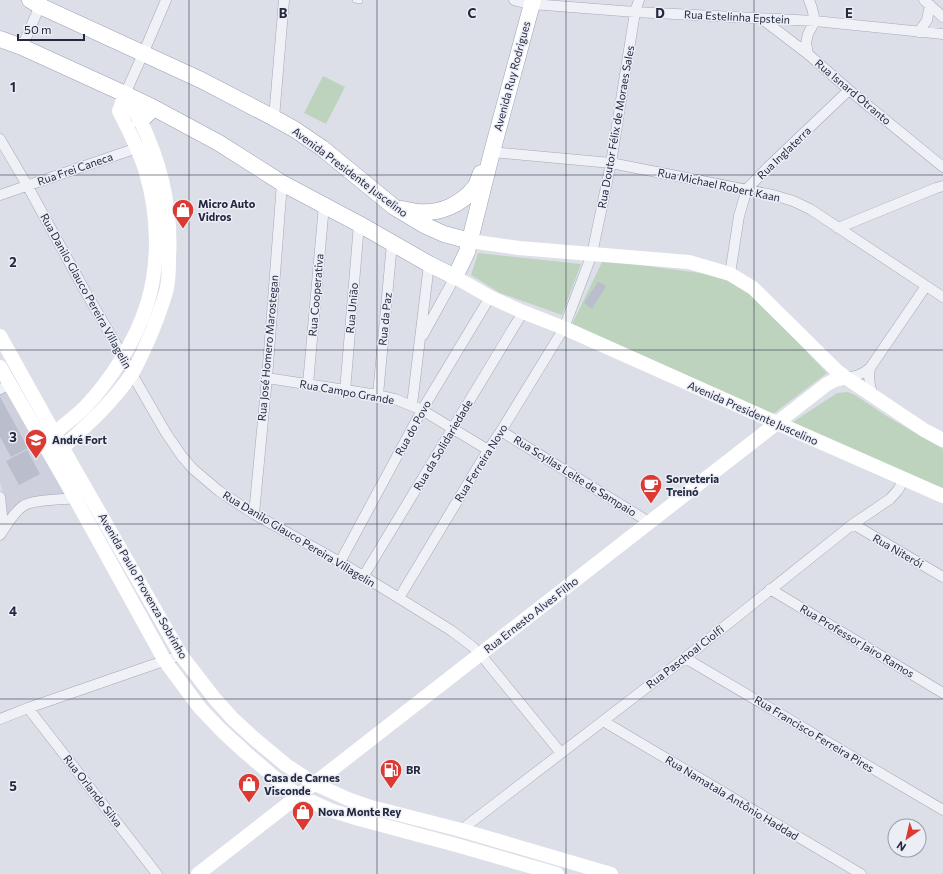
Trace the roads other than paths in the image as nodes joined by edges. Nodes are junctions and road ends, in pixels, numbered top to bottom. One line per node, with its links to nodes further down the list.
1 (166, 0): 17 (street)
2 (284, 0): 22 (street)
3 (514, 0): 7 (street, Rua Estelinha Epstein)
4 (640, 0): 9 (street, Rua Doutor Félix de Moraes Sales)
5 (809, 0): 12 (street)
6 (37, 2): 16 (street, Avenida Presidente Juscelino); 17 (main road, Avenida Presidente Juscelino)
7 (532, 2): 9 (street, Rua Estelinha Epstein); 26 (main road, Avenida Ruy Rodrigues)
8 (927, 3): 10 (street); 13 (street)
9 (635, 12): 11 (street, Rua Estelinha Epstein); 27 (street, Rua Doutor Félix de Moraes Sales)
10 (943, 17)
11 (762, 18): 12 (street, Rua Estelinha Epstein); 18 (street, Rua Isnard Otranto)
12 (815, 21): 13 (street, Rua Estelinha Epstein); 18 (street)
13 (920, 32): 14 (street, Rua Estelinha Epstein)
14 (943, 34)
15 (0, 39): 16 (main road, Avenida Presidente Juscelino)
16 (22, 47): 20 (main road, Avenida Presidente Juscelino)
17 (143, 54): 20 (street); 22 (main road, Avenida Presidente Juscelino)
18 (808, 54): 19 (street, Rua Isnard Otranto)
19 (849, 90): 28 (street, Rua Isnard Otranto); 32 (street, Rua Inglaterra)
20 (125, 94): 21 (main road, Avenida Presidente Juscelino); 23 (main road); 25 (main road)
21 (154, 108): 23 (main road); 29 (main road, Avenida Presidente Juscelino)
22 (274, 118): 35 (main road, Avenida Presidente Juscelino)
23 (140, 121): 25 (main road)
24 (0, 138): 30 (street, Rua Danilo Glauco Pereira Villagelin)
25 (144, 147): 30 (street, Rua Frei Caneca); 51 (main road); 54 (main road)
26 (492, 152): 27 (street, Rua Michael Robert Kaan); 35 (main road, Avenida Ruy Rodrigues); 38 (main road, Avenida Ruy Rodrigues)
27 (611, 163): 32 (street, Rua Michael Robert Kaan); 40 (street, Rua Doutor Félix de Moraes Sales)
28 (943, 167)
29 (282, 183): 34 (main road, Avenida Presidente Juscelino); 56 (street, Rua José Homero Marostegan)
30 (27, 185): 33 (street, Rua Frei Caneca); 51 (street, Rua Danilo Glauco Pereira Villagelin)
31 (943, 186): 37 (street)
32 (747, 189): 37 (street, Rua Michael Robert Kaan); 42 (street, Rua Inglaterra)
33 (0, 195)
34 (324, 205): 36 (main road, Avenida Presidente Juscelino); 57 (street, Rua Cooperativa)
35 (394, 207): 38 (main road, Avenida Presidente Juscelino)
36 (360, 224): 39 (main road, Avenida Presidente Juscelino); 59 (street, Rua União)
37 (838, 228): 44 (street, Rua Michael Robert Kaan)
38 (470, 241): 40 (main road, Avenida Presidente Juscelino); 43 (main road, Avenida Ruy Rodrigues)
39 (392, 243): 41 (main road, Avenida Presidente Juscelino); 60 (street, Rua da Paz)
40 (592, 254): 42 (main road, Avenida Presidente Juscelino); 48 (street)
41 (429, 264): 43 (main road, Avenida Presidente Juscelino); 50 (street, Rua do Povo)
42 (730, 274): 55 (main road, Avenida Presidente Juscelino)
43 (455, 277): 45 (main road, Avenida Presidente Juscelino); 50 (street)
44 (926, 286): 46 (street, Rua Michael Robert Kaan); 53 (street, Rua Ernesto Alves Filho)
45 (490, 297): 47 (main road, Avenida Presidente Juscelino); 63 (street, Rua do Povo)
46 (943, 297)
47 (523, 312): 48 (main road, Avenida Presidente Juscelino); 65 (street, Rua da Solidariedade)
48 (564, 328): 64 (main road, Avenida Presidente Juscelino); 66 (street, Rua Ferreira Novo)
49 (0, 336): 67 (main road, Avenida Paulo Provenza Sobrinho)
50 (420, 341): 62 (street, Rua do Povo)
51 (123, 356): 54 (street, Rua Danilo Glauco Pereira Villagelin); 67 (main road)
52 (0, 367): 58 (main road, Avenida Paulo Provenza Sobrinho)
53 (870, 368): 55 (street, Rua Ernesto Alves Filho); 61 (street)
54 (132, 374): 70 (main road); 77 (street, Rua Danilo Glauco Pereira Villagelin)
55 (845, 377): 61 (main road, Avenida Presidente Juscelino); 64 (main road, Rua Ernesto Alves Filho)
56 (267, 378): 57 (street, Rua Campo Grande); 77 (street, Rua José Homero Marostegan)
57 (308, 384): 59 (street, Rua Campo Grande)
58 (5, 387): 69 (main road, Avenida Paulo Provenza Sobrinho)
59 (345, 391): 60 (street, Rua Campo Grande)
60 (378, 395): 62 (street, Rua Campo Grande)
61 (874, 396): 68 (main road, Avenida Presidente Juscelino)
62 (412, 406): 63 (street, Rua Campo Grande)
63 (422, 410): 65 (street, Rua Campo Grande); 82 (street, Rua do Povo)
64 (777, 423): 73 (main road, Avenida Presidente Juscelino); 78 (main road, Rua Ernesto Alves Filho)
65 (452, 429): 71 (street, Rua Campo Grande); 83 (street, Rua da Solidariedade)
66 (501, 431): 71 (street, Rua Ferreira Novo); 78 (street, Rua Scyllas Leite de Sampaio)
67 (54, 433): 69 (main road); 70 (main road, Avenida Paulo Provenza Sobrinho)
68 (943, 440)
69 (43, 442): 72 (main road, Avenida Paulo Provenza Sobrinho)
70 (62, 448): 72 (main road); 87 (main road, Avenida Paulo Provenza Sobrinho)
71 (488, 450): 86 (street, Rua Ferreira Novo)
72 (51, 456): 76 (main road, Avenida Paulo Provenza Sobrinho)
73 (904, 479): 74 (main road, Avenida Presidente Juscelino); 79 (street, Rua Paschoal Ciolfi)
74 (943, 496)
75 (0, 497): 80 (street)
76 (75, 498): 81 (street); 90 (main road, Avenida Paulo Provenza Sobrinho)
77 (254, 514): 82 (street, Rua Danilo Glauco Pereira Villagelin)
78 (649, 522): 88 (main road, Rua Ernesto Alves Filho)
79 (853, 524): 84 (street, Rua Niterói); 85 (street, Rua Paschoal Ciolfi)
80 (0, 530)
81 (0, 535)
82 (340, 562): 83 (street, Rua Danilo Glauco Pereira Villagelin)
83 (363, 577): 86 (street, Rua Danilo Glauco Pereira Villagelin)
84 (943, 577)
85 (770, 589): 89 (street, Rua Paschoal Ciolfi); 91 (street, Rua Professor Jairo Ramos)
86 (399, 598): 88 (street, Rua Danilo Glauco Pereira Villagelin)
87 (181, 655): 90 (street); 96 (main road, Avenida Paulo Provenza Sobrinho)
88 (481, 655): 95 (street, Rua Danilo Glauco Pereira Villagelin); 96 (main road, Rua Ernesto Alves Filho)
89 (685, 658): 94 (street, Rua Paschoal Ciolfi); 98 (street, Rua Francisco Ferreira Pires)
90 (165, 661): 92 (street); 97 (main road, Avenida Paulo Provenza Sobrinho)
91 (943, 693)
92 (28, 708): 93 (street); 100 (street, Rua Orlando Silva)
93 (0, 719)
94 (603, 721): 95 (street, Rua Paschoal Ciolfi); 104 (street, Rua Namatala Antônio Haddad)
95 (561, 754): 99 (street, Rua Paschoal Ciolfi)
96 (315, 784): 97 (main road, Rua Ernesto Alves Filho); 99 (main road, Avenida Paulo Provenza Sobrinho)
97 (300, 796): 101 (main road, Rua Ernesto Alves Filho); 102 (main road, Avenida Paulo Provenza Sobrinho)
98 (943, 810)
99 (461, 830): 103 (main road, Avenida Paulo Provenza Sobrinho)
100 (158, 874)
101 (198, 874)
102 (557, 874)
103 (611, 874)
104 (861, 874)

